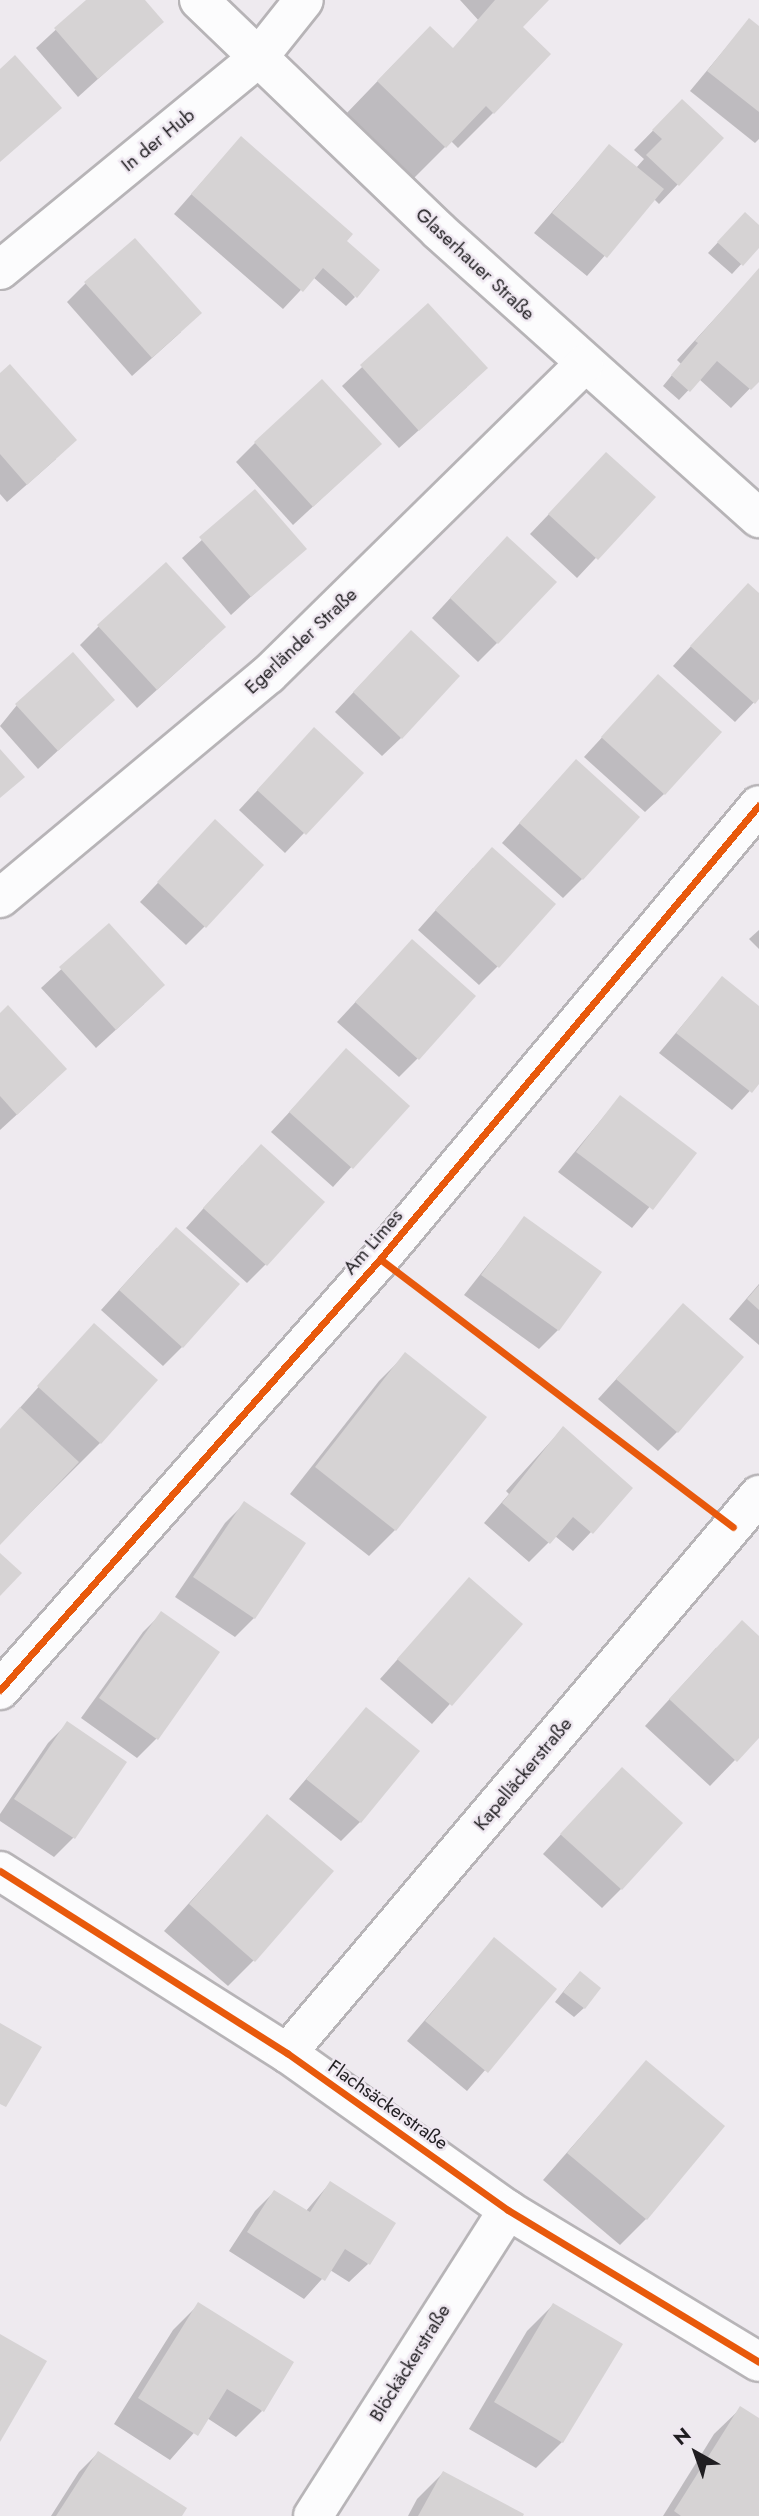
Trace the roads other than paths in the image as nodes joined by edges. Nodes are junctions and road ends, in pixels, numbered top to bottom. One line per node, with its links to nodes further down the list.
1 (199, 0): 3 (street, Glaserhauer Straße)
2 (304, 0): 3 (street, In der Hub)
3 (257, 59): 4 (street, In der Hub); 5 (street, Glaserhauer Straße)
4 (0, 270)
5 (584, 364): 6 (street, Glaserhauer Straße); 8 (street, Egerländer Straße)
6 (759, 518)
7 (759, 805): 10 (street, Am Limes)
8 (0, 898)
9 (759, 1495): 12 (street, Kapelläckerstraße)
10 (0, 1690)
11 (0, 1871): 12 (street, Flachsäckerstraße)
12 (287, 2053): 13 (street, Flachsäckerstraße)
13 (508, 2210): 14 (street, Flachsäckerstraße); 15 (street, Blöckäckerstraße)
14 (759, 2362)
15 (313, 2516)

